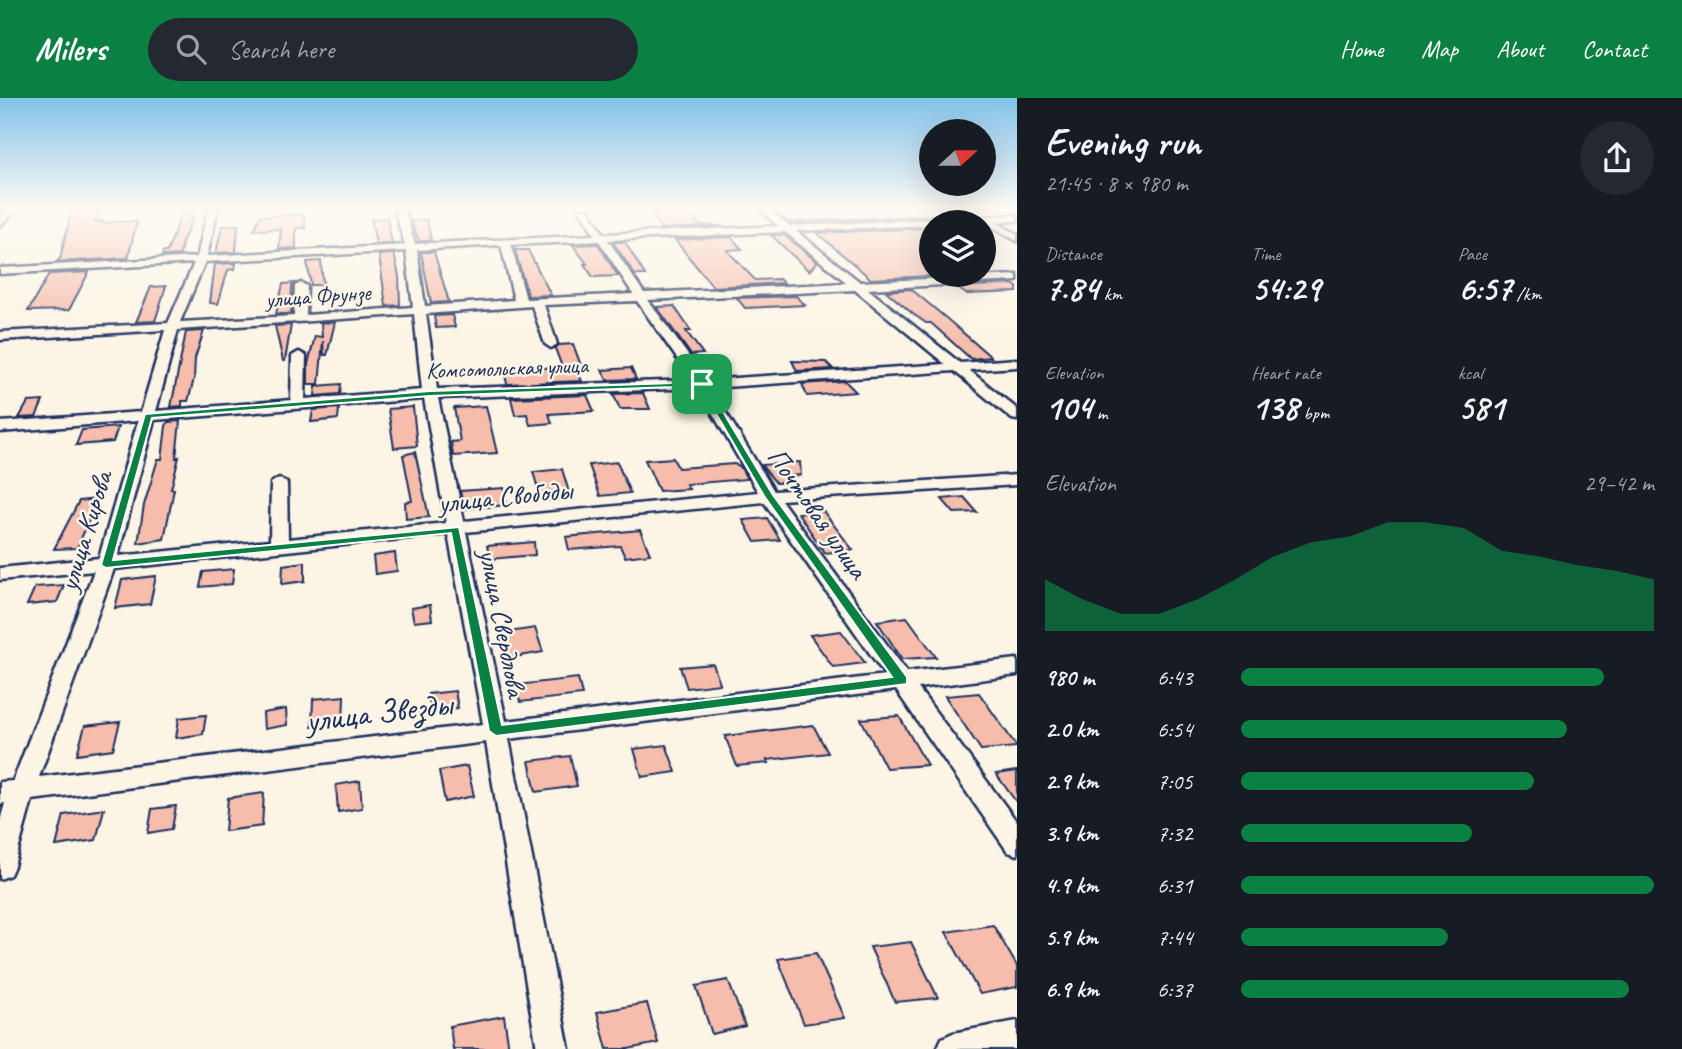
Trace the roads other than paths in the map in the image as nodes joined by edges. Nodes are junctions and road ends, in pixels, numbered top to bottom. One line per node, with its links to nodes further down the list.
1 (203, 253): 7 (street, улица Кирова)
2 (308, 253): 7 (street)
3 (412, 253): 15 (street, улица Свердлова)
4 (508, 253): 14 (street)
5 (611, 253): 12 (street, Почтовая улица)
6 (817, 253): 11 (street)
7 (201, 260): 8 (street); 17 (street, улица Кирова)
8 (0, 271)
9 (1017, 278): 11 (street, улица Фрунзе)
10 (301, 286): 16 (street)
11 (861, 287): 12 (street, улица Фрунзе); 22 (street)
12 (643, 296): 13 (street, улица Фрунзе); 23 (street, Почтовая улица)
13 (537, 302): 14 (street, улица Фрунзе); 19 (street)
14 (521, 303): 15 (street, улица Фрунзе)
15 (419, 309): 16 (street, улица Фрунзе); 24 (street, улица Свердлова)
16 (300, 319): 17 (street, улица Фрунзе)
17 (172, 327): 18 (street, улица Фрунзе); 26 (street, улица Кирова)
18 (0, 336)
19 (551, 344)
20 (299, 356): 25 (street)
21 (1017, 363): 22 (street, Комсомольская улица)
22 (958, 368): 23 (street, Комсомольская улица); 27 (street)
23 (702, 384): 24 (street, Комсомольская улица); 31 (street, Почтовая улица)
24 (430, 394): 25 (street, Комсомольская улица); 32 (street, улица Свердлова)
25 (298, 405): 26 (street, Комсомольская улица)
26 (148, 416): 28 (street, Комсомольская улица); 34 (street, улица Кирова)
27 (1017, 416)
28 (0, 427)
29 (1017, 480): 31 (street, улица Свободы)
30 (279, 483): 33 (street)
31 (769, 496): 32 (street, улица Свободы); 37 (street, Почтовая улица)
32 (455, 529): 33 (street, улица Свободы); 38 (street, улица Свердлова)
33 (279, 547): 34 (street, улица Свободы)
34 (106, 565): 35 (street, улица Свободы); 39 (street, улица Кирова)
35 (0, 574)
36 (1017, 667): 37 (street, улица Звезды)
37 (902, 680): 38 (street, улица Звезды); 40 (street, Почтовая улица)
38 (496, 731): 39 (street, улица Звезды); 43 (street, улица Свердлова)
39 (11, 792): 41 (street, улица Кирова)
40 (1017, 843)
41 (0, 866)
42 (1017, 1037): 44 (street)
43 (553, 1049)
44 (953, 1049)

